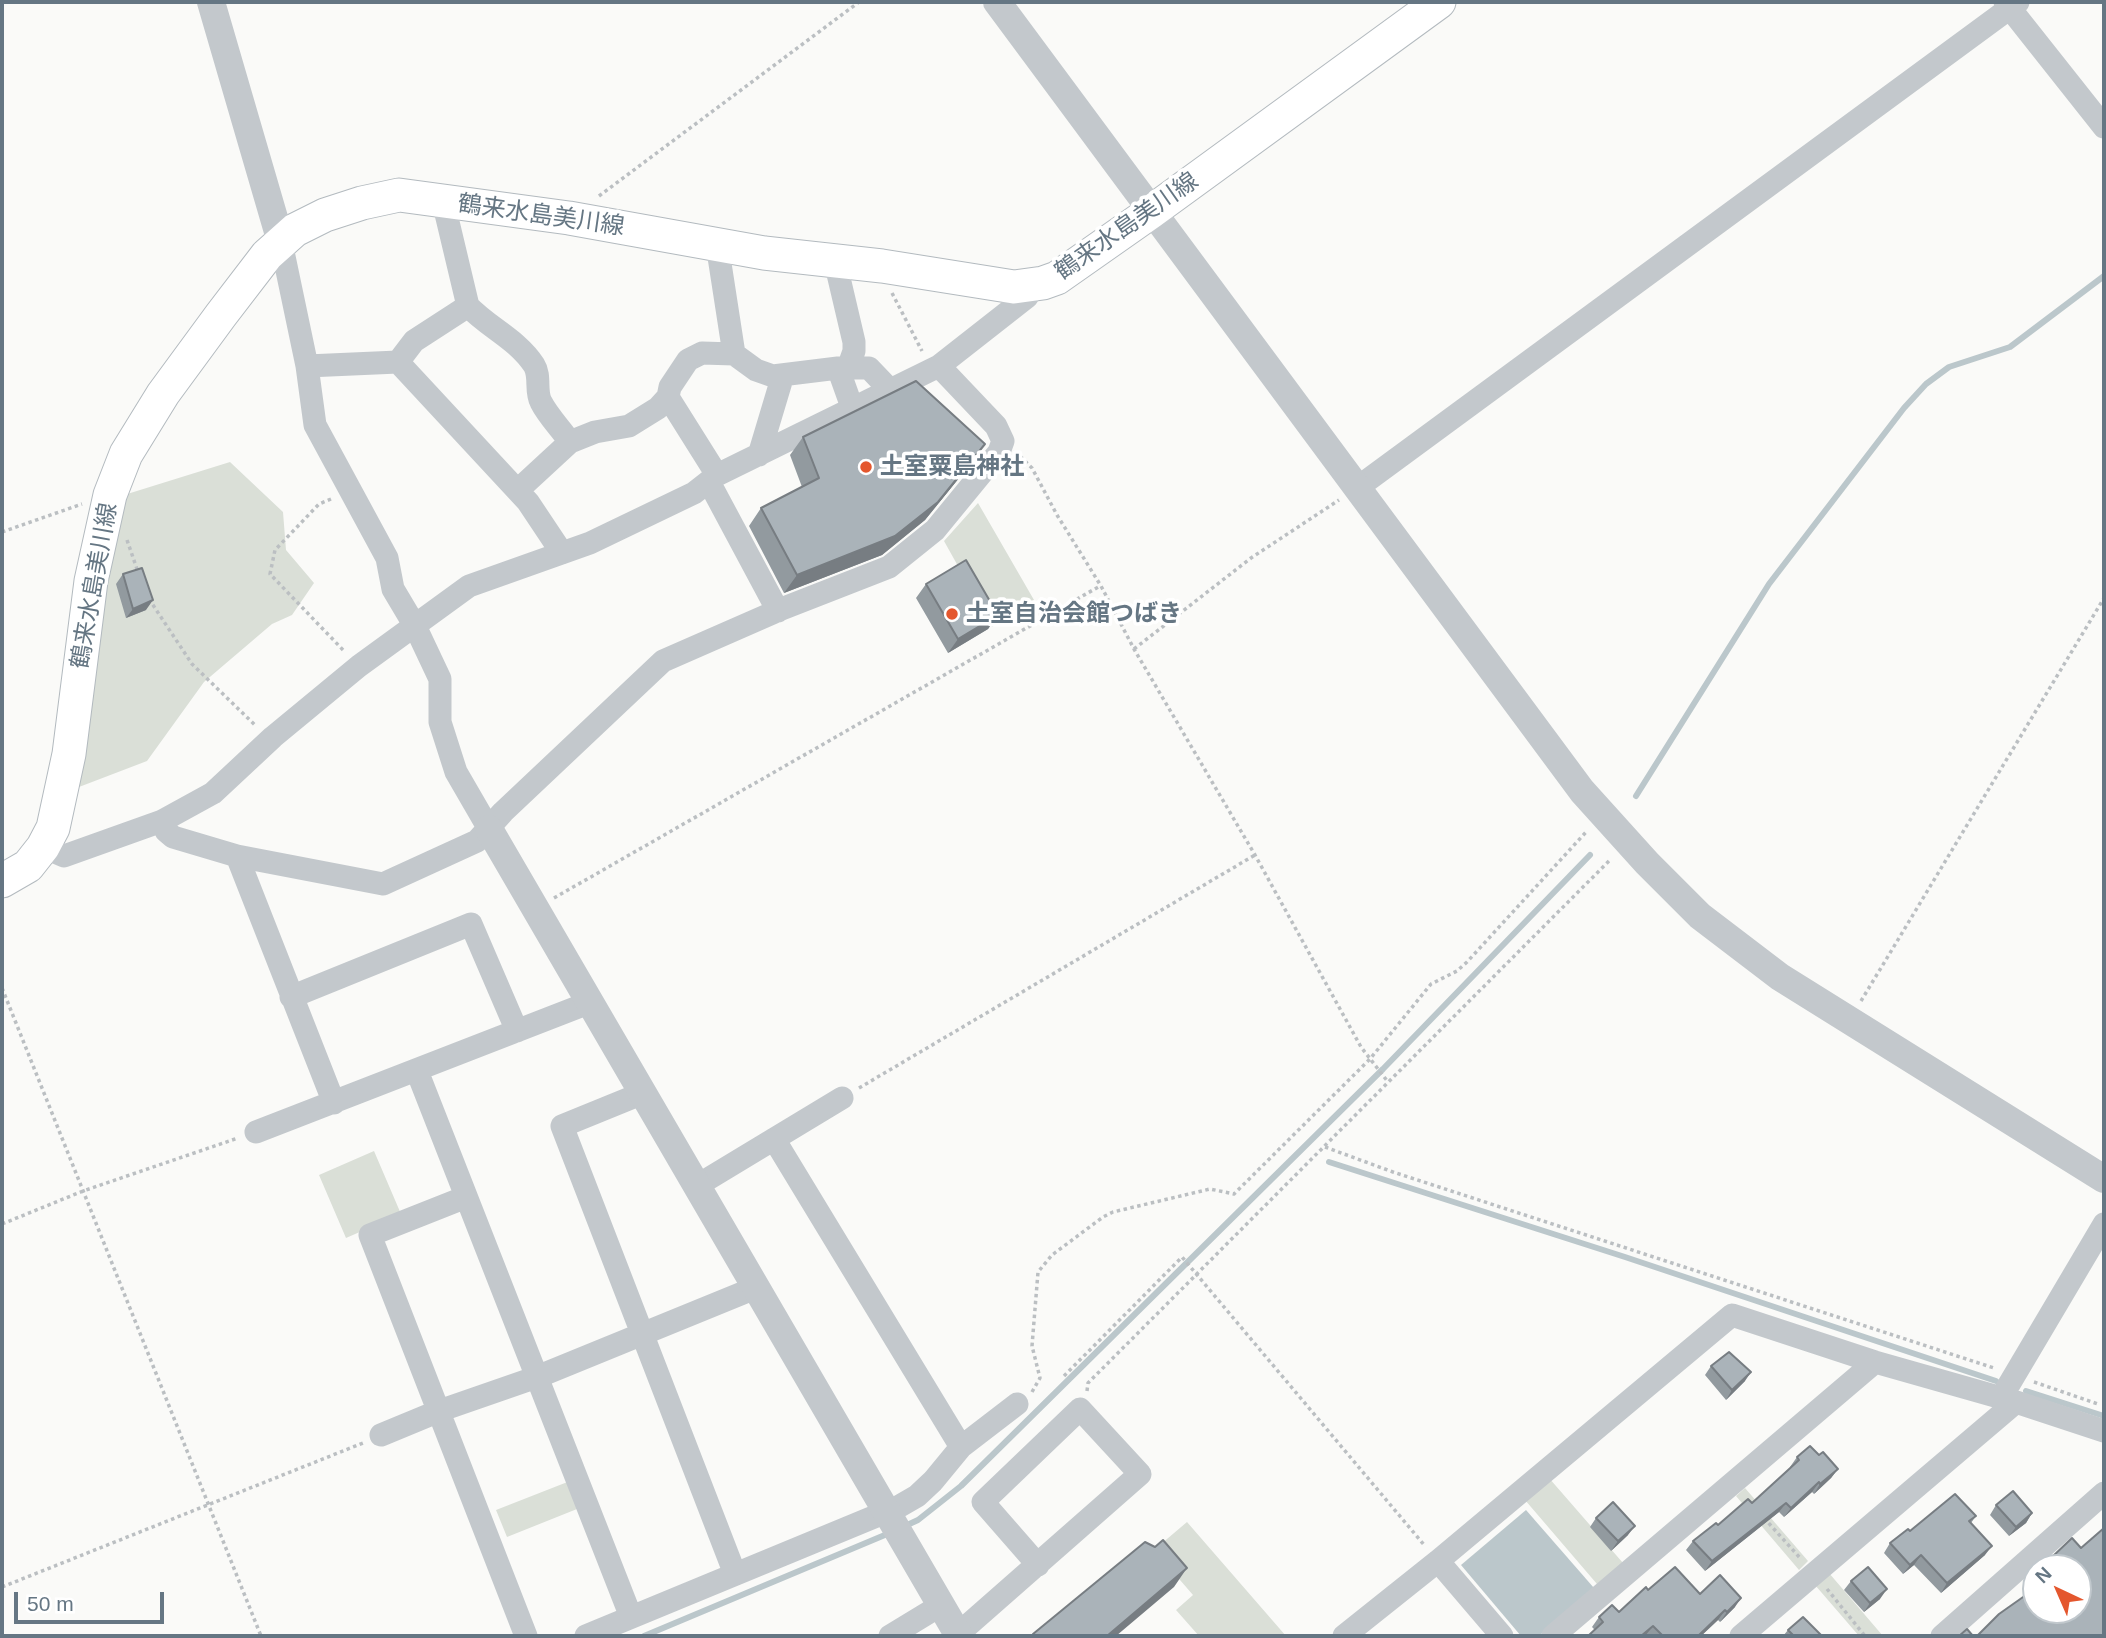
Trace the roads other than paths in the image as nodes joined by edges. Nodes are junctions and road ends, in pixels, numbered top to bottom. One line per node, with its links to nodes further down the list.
1 (211, 2): 8 (street)
2 (997, 2): 7 (street)
3 (1439, 2): 7 (main road, 鶴来水島美川線)
4 (2011, 4): 5 (street); 25 (street)
5 (2104, 127)
6 (443, 201): 8 (main road, 鶴来水島美川線); 9 (main road, 鶴来水島美川線); 12 (street)
7 (1151, 212): 11 (main road, 鶴来水島美川線); 25 (street)
8 (281, 242): 15 (street); 32 (main road, 鶴来水島美川線)
9 (717, 244): 10 (main road, 鶴来水島美川線); 13 (street)
10 (835, 261): 11 (main road, 鶴来水島美川線); 16 (street)
11 (1034, 285): 17 (street)
12 (468, 306): 14 (street); 22 (street)
13 (734, 354): 18 (street); 20 (street)
14 (398, 362): 15 (street); 26 (street)
15 (307, 366): 29 (street)
16 (843, 368): 18 (street); 19 (street); 21 (street)
17 (935, 368): 19 (street); 28 (street)
18 (783, 375): 23 (street)
19 (891, 391): 21 (street)
20 (668, 397): 22 (street); 24 (street)
21 (853, 410): 23 (street)
22 (570, 442): 26 (street)
23 (760, 455): 24 (street)
24 (713, 479): 27 (street); 28 (street)
25 (1357, 488): 44 (street)
26 (518, 490): 27 (street)
27 (562, 553): 29 (street)
28 (778, 611): 31 (street)
29 (415, 626): 30 (street); 31 (street)
30 (162, 821): 32 (street); 33 (street)
31 (489, 829): 33 (street); 36 (street)
32 (43, 847): 34 (main road, 鶴来水島美川線)
33 (237, 856): 35 (street)
34 (2, 881)
35 (291, 996): 37 (street); 41 (street)
36 (591, 1002): 37 (street); 39 (street)
37 (517, 1031): 38 (street)
38 (417, 1071): 41 (street); 46 (street)
39 (643, 1093): 45 (street); 49 (street)
40 (842, 1098): 43 (street)
41 (334, 1103): 42 (street)
42 (256, 1132)
43 (774, 1139): 45 (street); 57 (street)
44 (2104, 1180)
45 (698, 1185): 48 (street)
46 (466, 1197): 51 (street); 54 (street)
47 (2104, 1224): 52 (street)
48 (755, 1288): 49 (street); 59 (street)
49 (642, 1335): 51 (street); 62 (street)
50 (1875, 1362): 52 (street); 60 (street); 71 (street)
51 (537, 1377): 54 (street); 64 (street)
52 (2008, 1400): 55 (street); 72 (street)
53 (1017, 1404): 57 (street)
54 (439, 1411): 56 (street); 66 (street)
55 (2104, 1431)
56 (381, 1436)
57 (961, 1447): 59 (street)
58 (2104, 1493): 73 (street)
59 (895, 1525): 62 (street); 63 (street)
60 (1438, 1561): 69 (street); 70 (street)
61 (1038, 1564): 61 (street); 65 (street)
62 (735, 1574): 64 (street)
63 (941, 1605): 65 (street); 68 (street)
64 (631, 1617): 67 (street)
65 (958, 1635)
66 (526, 1636)
67 (586, 1636)
68 (890, 1636)
69 (1344, 1636)
70 (1502, 1636)
71 (1553, 1636)
72 (1741, 1636)
73 (1942, 1636)

